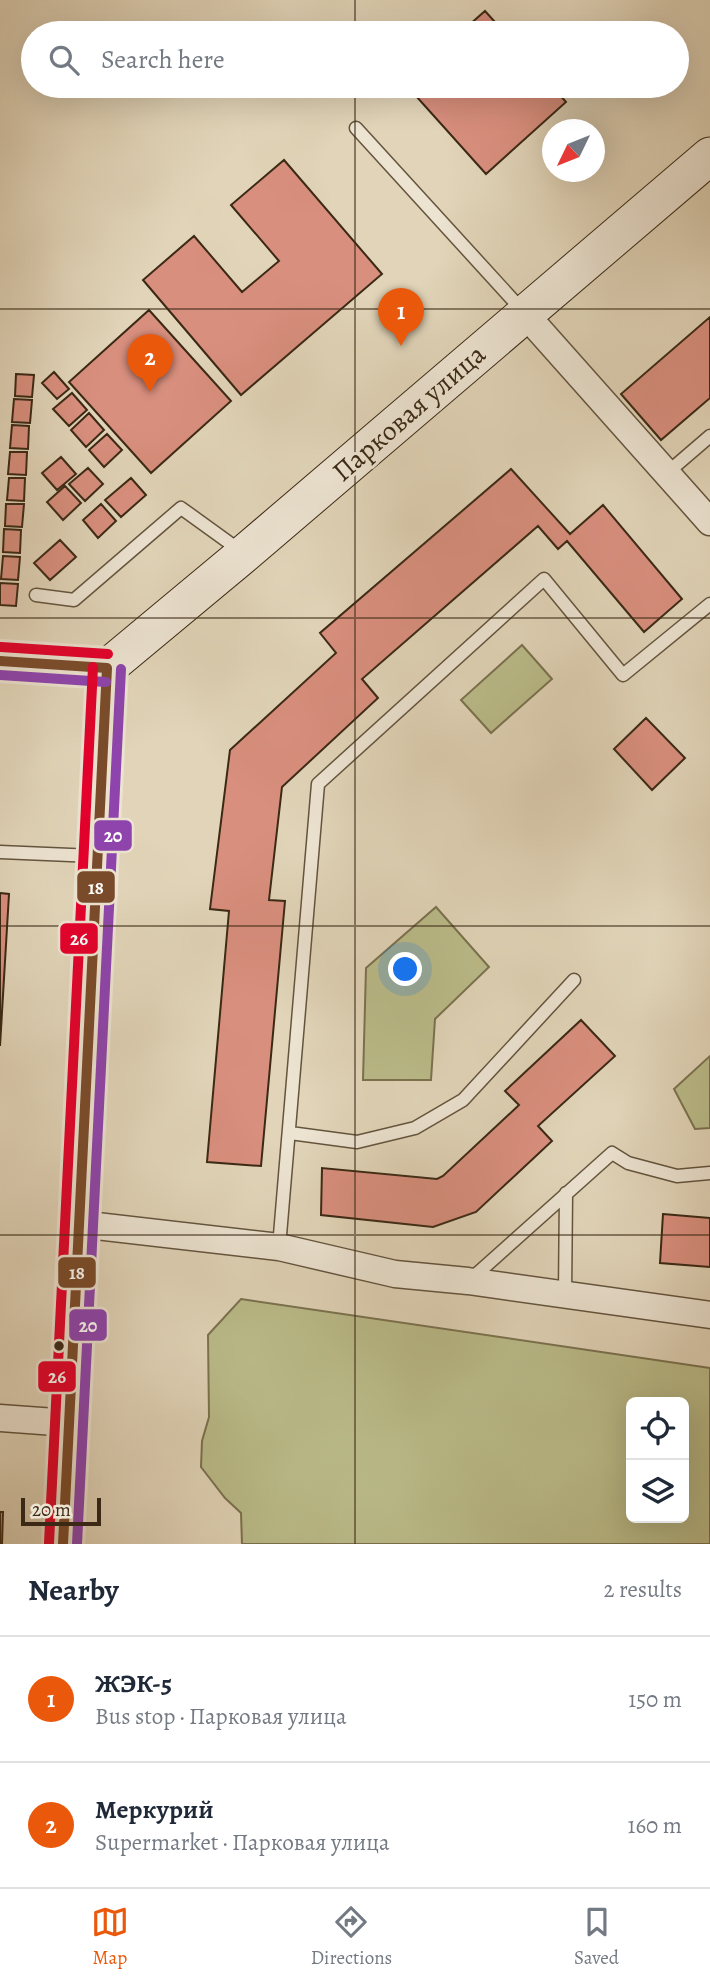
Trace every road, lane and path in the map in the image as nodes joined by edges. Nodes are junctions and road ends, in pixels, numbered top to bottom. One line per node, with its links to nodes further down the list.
1 (356, 128): 3 (lane)
2 (710, 156): 3 (street, Парковая улица)
3 (525, 314): 5 (street); 7 (street, Парковая улица)
4 (710, 436): 5 (lane)
5 (667, 473): 6 (street)
6 (710, 522)
7 (244, 554): 8 (lane); 11 (street, Парковая улица)
8 (36, 595)
9 (710, 604): 15 (lane)
10 (0, 661): 11 (street)
11 (107, 668): 13 (street)
12 (0, 852): 13 (lane)
13 (97, 857): 18 (street)
14 (574, 980): 15 (lane)
15 (290, 1133): 19 (lane)
16 (710, 1173): 17 (lane)
17 (566, 1193): 20 (lane); 21 (lane)
18 (79, 1224): 19 (street); 24 (street)
19 (279, 1247): 20 (street)
20 (468, 1281): 21 (street)
21 (565, 1295): 22 (street)
22 (710, 1315)
23 (0, 1418): 24 (street)
24 (69, 1423): 25 (street)
25 (63, 1544)

